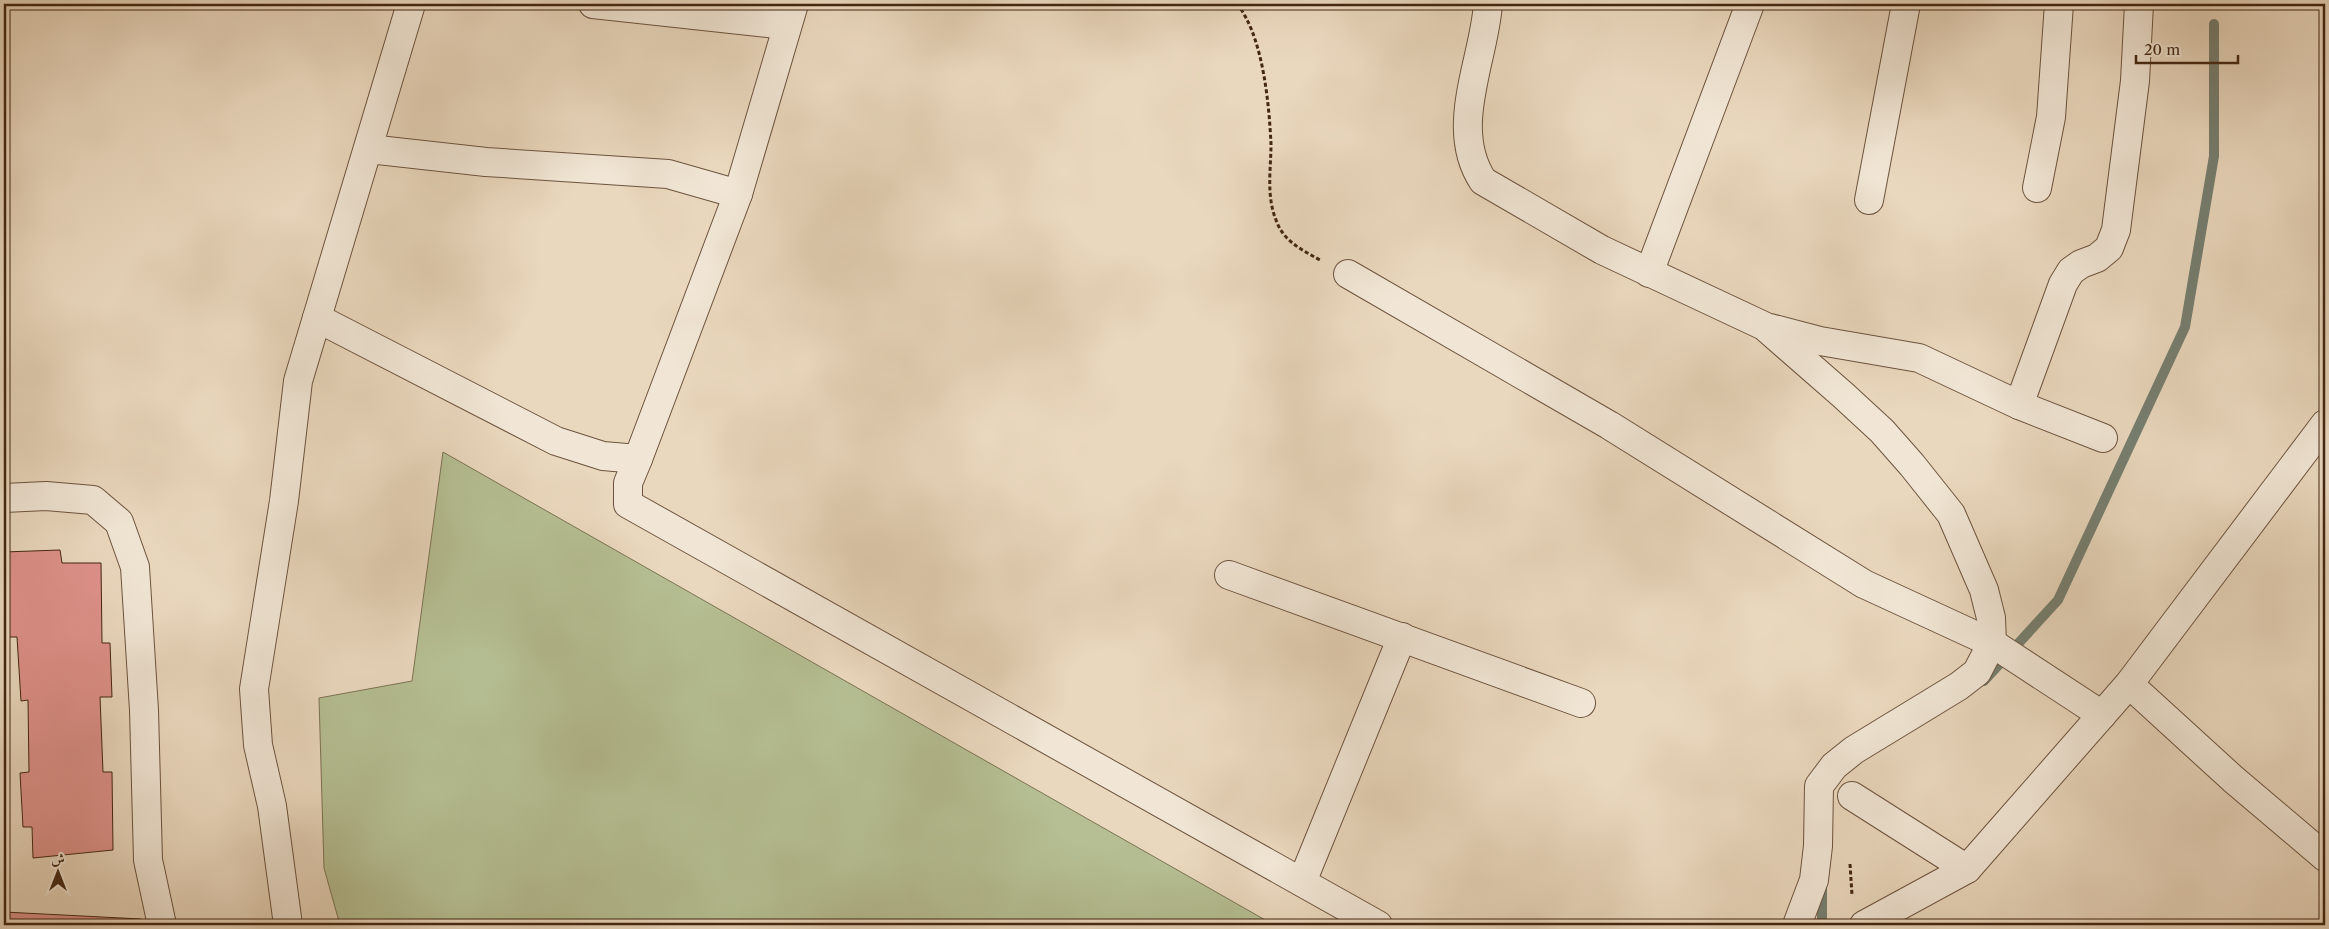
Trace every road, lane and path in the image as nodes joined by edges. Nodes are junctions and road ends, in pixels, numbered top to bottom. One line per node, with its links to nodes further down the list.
1 (411, 4): 10 (street)
2 (592, 4): 9 (street)
3 (1237, 4): 15 (path)
4 (1488, 4): 14 (street)
5 (1750, 4): 14 (street)
6 (1906, 4): 13 (street)
7 (2059, 4): 11 (street)
8 (2139, 4): 18 (street)
9 (790, 15): 12 (street)
10 (369, 149): 12 (street); 16 (street)
11 (2037, 188)
12 (738, 194): 21 (street)
13 (1869, 200)
14 (1649, 273): 17 (street)
15 (1348, 274): 25 (street)
16 (317, 318): 21 (street); 34 (street)
17 (1764, 326): 18 (street); 25 (street)
18 (2019, 405): 20 (street)
19 (2325, 424): 26 (street)
20 (2104, 438)
21 (638, 459): 32 (street)
22 (4, 498): 33 (street)
23 (1229, 575): 24 (street)
24 (1402, 637): 27 (street); 32 (street)
25 (1992, 643): 28 (street); 36 (street)
26 (2129, 684): 28 (street); 30 (street)
27 (1581, 703)
28 (2102, 715): 31 (street)
29 (1852, 796): 31 (street)
30 (2325, 857)
31 (1967, 869): 37 (street)
32 (1302, 882): 35 (street)
33 (162, 925)
34 (288, 925)
35 (1378, 925)
36 (1797, 925)
37 (1864, 925)

